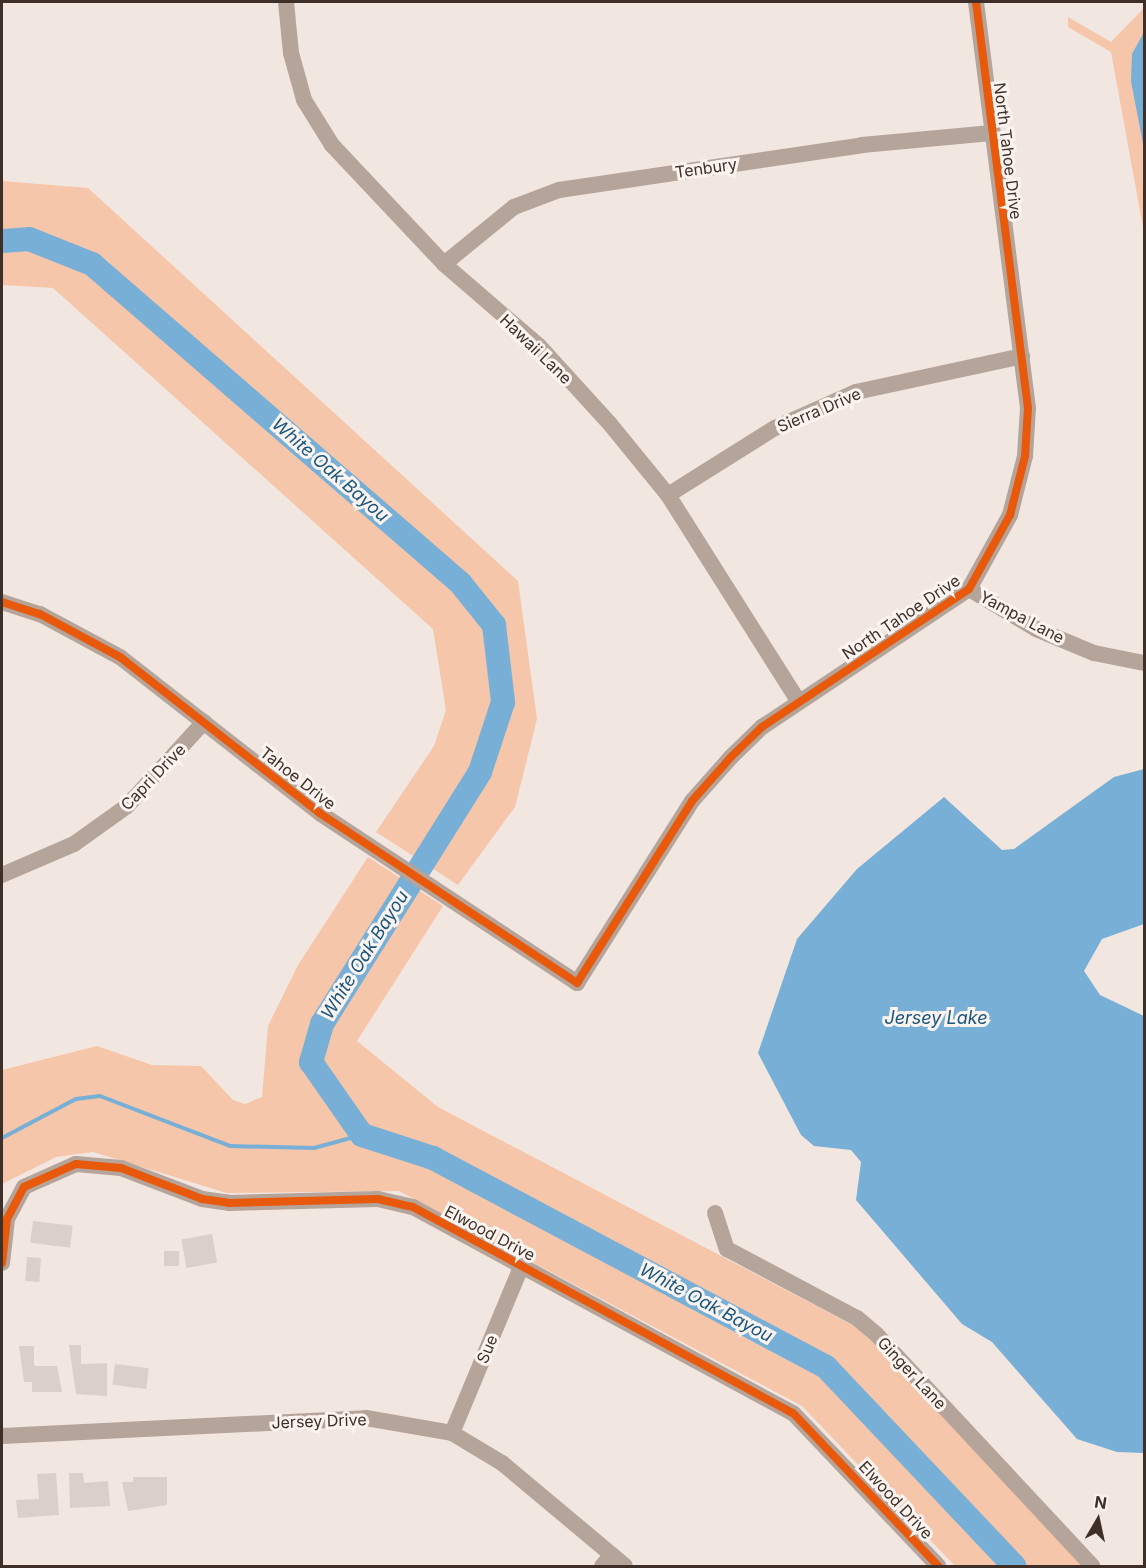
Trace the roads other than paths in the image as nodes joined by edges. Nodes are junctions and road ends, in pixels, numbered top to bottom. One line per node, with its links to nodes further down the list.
1 (286, 2): 4 (street, Hawaii Lane)
2 (976, 2): 3 (street, North Tahoe Drive)
3 (991, 133): 4 (street, Tenbury); 5 (street, North Tahoe Drive)
4 (444, 264): 6 (street, Hawaii Lane)
5 (1022, 356): 6 (street, Sierra Drive); 7 (street, North Tahoe Drive)
6 (668, 495): 10 (street, Hawaii Lane)
7 (969, 589): 9 (street, Yampa Lane); 10 (street, North Tahoe Drive)
8 (2, 602): 11 (street, Tahoe Drive)
9 (1144, 663)
10 (799, 702): 13 (street, North Tahoe Drive)
11 (204, 723): 12 (street, Capri Drive); 13 (street, Tahoe Drive)
12 (2, 875)
13 (577, 983)
14 (715, 1213): 23 (street, Ginger Lane)
15 (2, 1263): 16 (street, Elwood Drive)
16 (522, 1266): 18 (street, Sue); 22 (street, Elwood Drive)
17 (2, 1427): 19 (street)
18 (452, 1433): 19 (street, Jersey Drive); 20 (street, Jersey Drive)
19 (2, 1436)
20 (607, 1561): 21 (street, Jersey Drive)
21 (625, 1566)
22 (938, 1566)
23 (1092, 1566)

